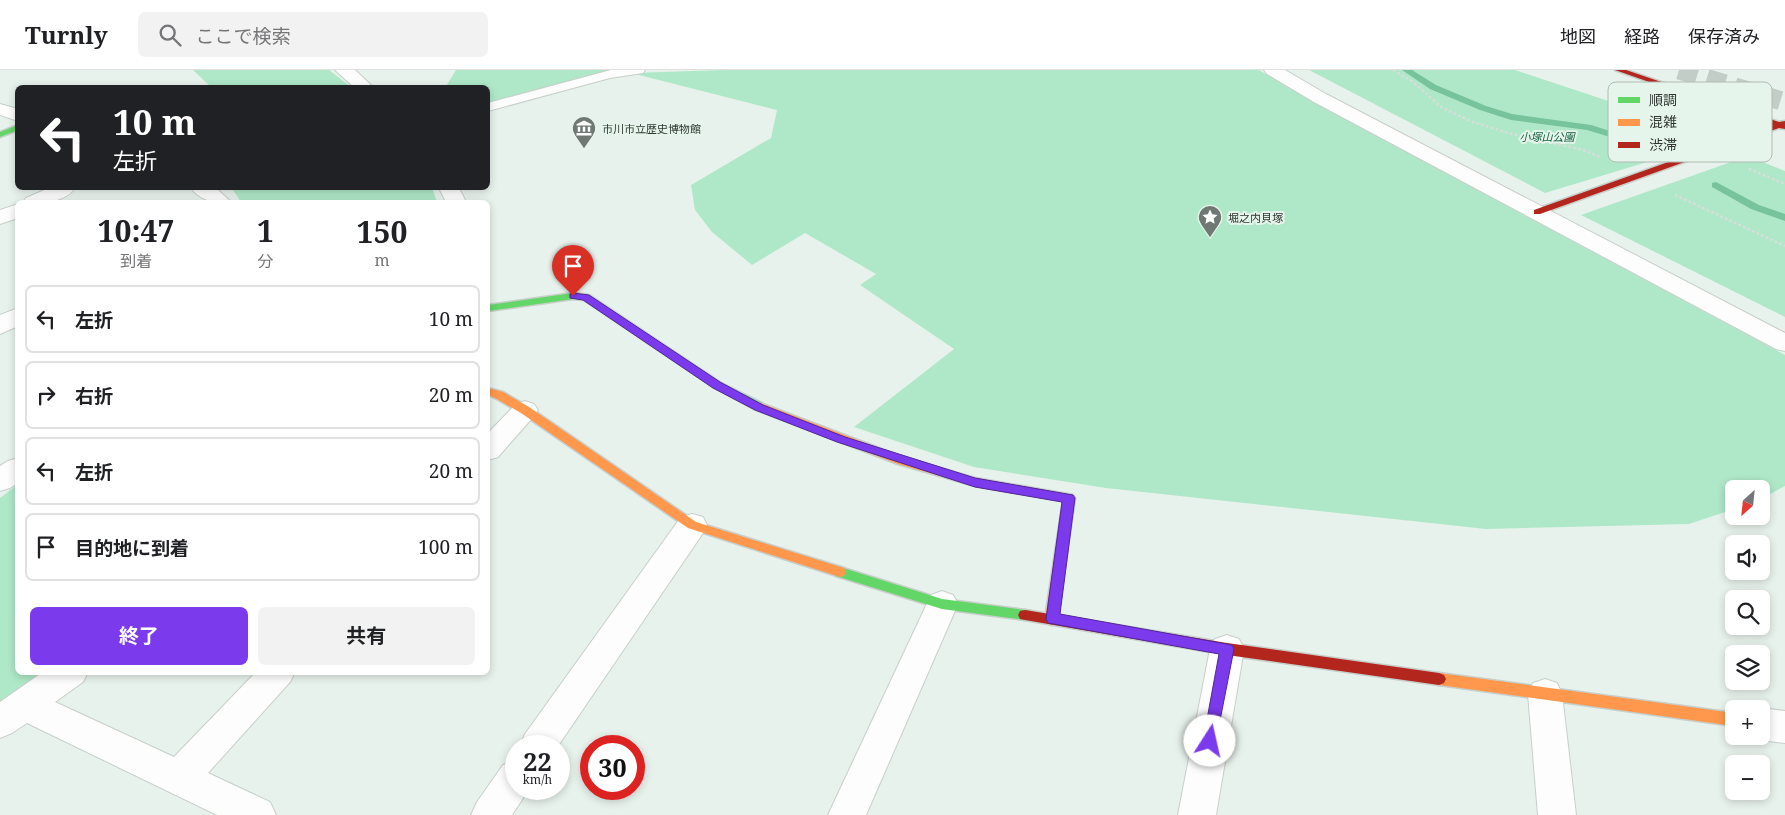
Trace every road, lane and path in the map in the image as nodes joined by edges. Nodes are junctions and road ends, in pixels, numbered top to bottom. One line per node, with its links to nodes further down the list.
1 (344, 70): 7 (street)
2 (639, 70): 8 (lane)
3 (1273, 70): 24 (street)
4 (1393, 70): 16 (path)
5 (1619, 70): 6 (main road)
6 (1655, 82)
7 (362, 85)
8 (490, 107)
9 (0, 109): 10 (street)
10 (15, 115)
11 (1772, 121): 12 (main road)
12 (1784, 125): 14 (main road)
13 (15, 128): 15 (main road)
14 (1772, 129)
15 (0, 135)
16 (1604, 159)
17 (1679, 162): 24 (main road)
18 (60, 190): 21 (street)
19 (205, 190): 22 (street)
20 (1668, 192): 26 (path)
21 (37, 200)
22 (219, 200)
23 (15, 211): 25 (street)
24 (1538, 212): 30 (street)
25 (0, 218)
26 (1785, 246)
27 (490, 308): 38 (main road)
28 (15, 317): 29 (street)
29 (0, 326)
30 (1785, 343)
31 (490, 393): 32 (main road)
32 (525, 410): 33 (street); 36 (main road)
33 (490, 448)
34 (15, 470): 35 (street)
35 (0, 481)
36 (692, 525): 37 (main road); 47 (street)
37 (942, 604): 38 (main road); 52 (street)
38 (1052, 619): 39 (main road)
39 (1227, 649): 42 (main road); 53 (street)
40 (67, 675): 43 (street)
41 (275, 675): 48 (street)
42 (1545, 694): 44 (main road); 54 (street)
43 (13, 714): 48 (street)
44 (1725, 719)
45 (1770, 726): 46 (street)
46 (1785, 728)
47 (546, 735)
48 (178, 779): 50 (street)
49 (505, 793): 51 (street)
50 (257, 815)
51 (490, 815)
52 (847, 815)
53 (1197, 815)
54 (1556, 815)

